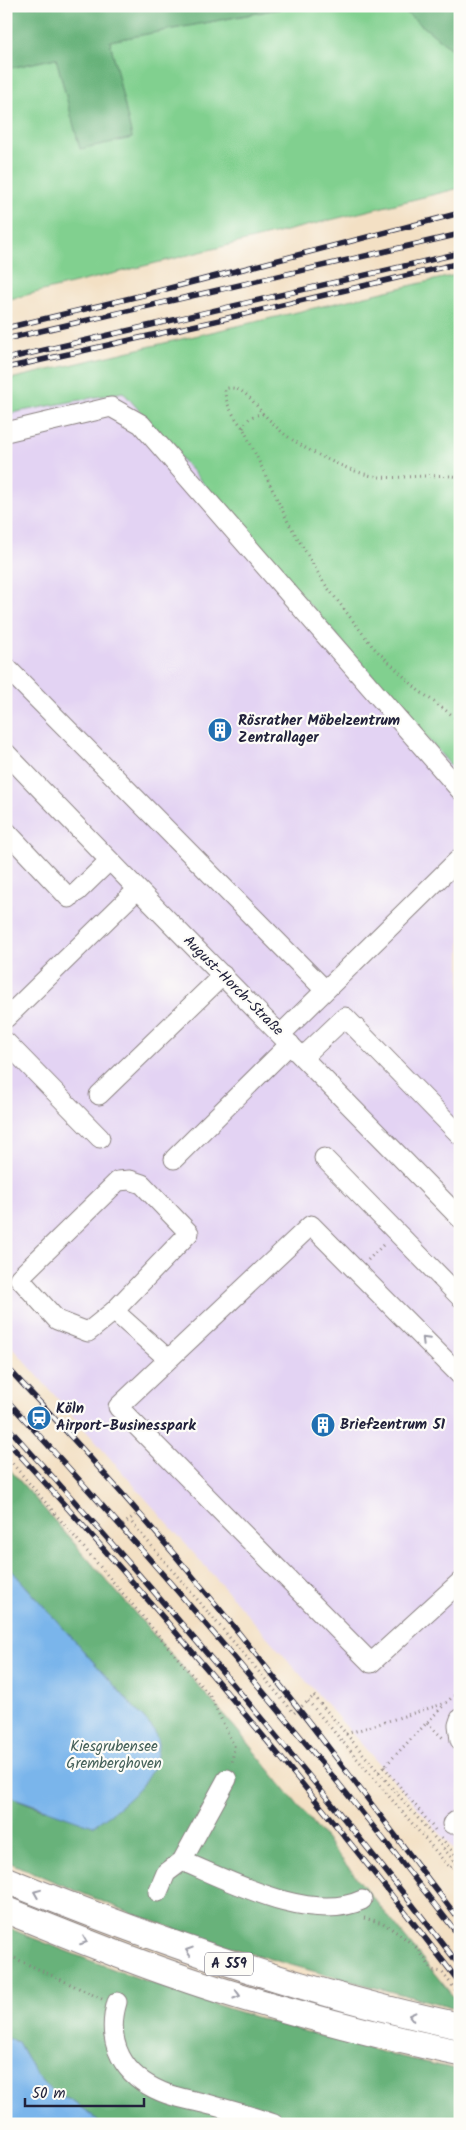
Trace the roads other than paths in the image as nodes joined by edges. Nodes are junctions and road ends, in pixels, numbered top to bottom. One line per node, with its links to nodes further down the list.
1 (6, 432): 4 (street)
2 (6, 667): 10 (street)
3 (6, 754): 7 (street, August-Horch-Straße)
4 (460, 790)
5 (6, 831): 7 (street)
6 (460, 858): 10 (street)
7 (109, 861): 8 (street, August-Horch-Straße)
8 (137, 890): 9 (street, August-Horch-Straße); 11 (street)
9 (223, 975): 13 (street, August-Horch-Straße); 14 (street)
10 (324, 990): 13 (street)
11 (6, 1018)
12 (6, 1042): 16 (street)
13 (291, 1045): 15 (street); 18 (street); 19 (street, August-Horch-Straße)
14 (99, 1095)
15 (460, 1135)
16 (100, 1138)
17 (324, 1158): 20 (street)
18 (174, 1159)
19 (460, 1218)
20 (460, 1297)
21 (114, 1312): 21 (street); 22 (street)
22 (168, 1359): 23 (street, one-way to 22); 24 (street)
23 (460, 1375)
24 (460, 1582)
25 (456, 1713): 26 (street)
26 (460, 1740)
27 (227, 1778): 28 (street)
28 (182, 1861): 30 (street); 31 (street)
29 (6, 1880): 34 (highway, A 559, one-way to 29)
30 (158, 1892)
31 (357, 1903)
32 (6, 1910): 35 (highway, A 559, one-way to 35)
33 (116, 2003): 36 (street)
34 (460, 2026)
35 (460, 2053)
36 (274, 2124)

